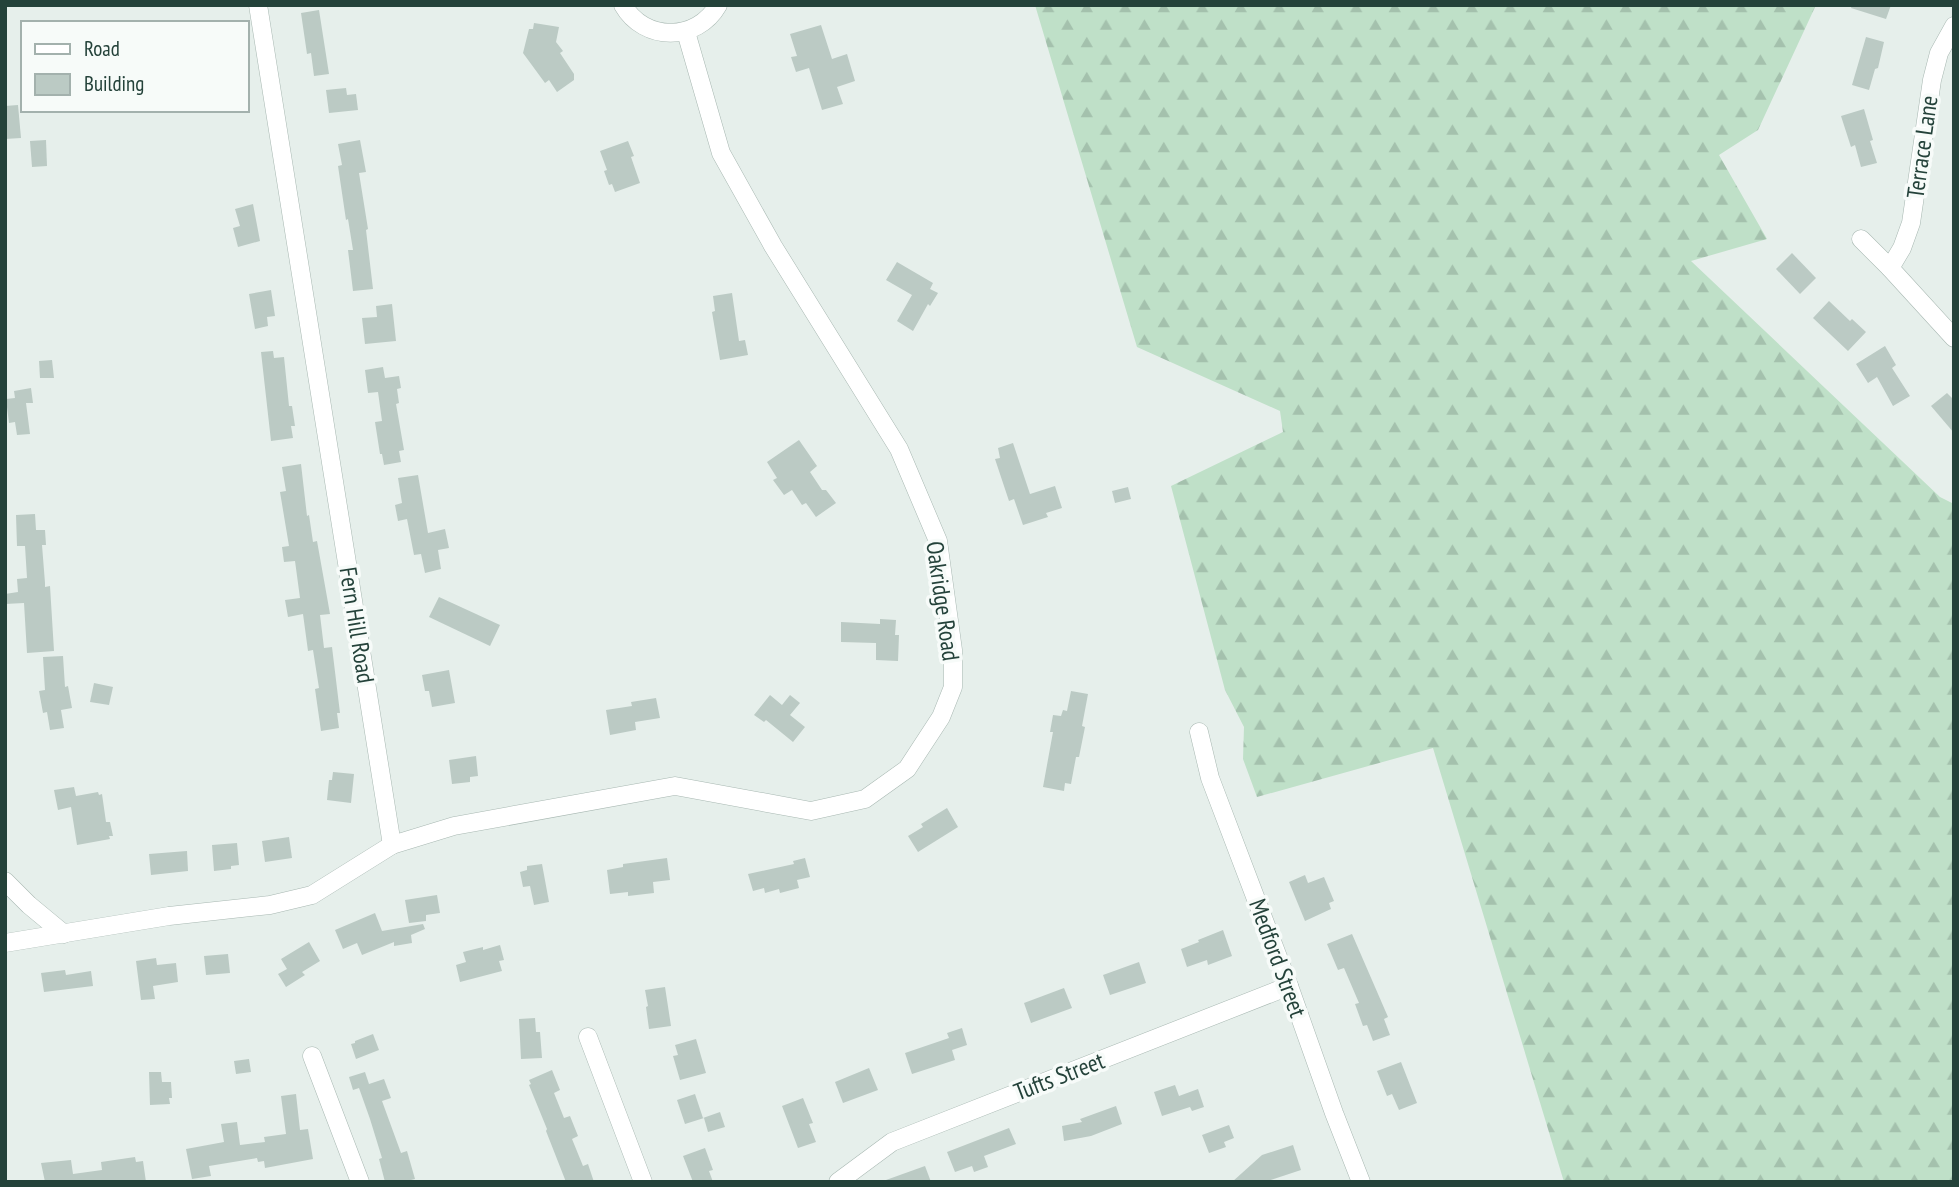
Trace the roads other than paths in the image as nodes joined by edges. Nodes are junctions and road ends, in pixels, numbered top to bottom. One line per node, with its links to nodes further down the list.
1 (258, 5): 10 (street, Fern Hill Road)
2 (623, 5): 5 (street)
3 (718, 5): 5 (street)
4 (1954, 26): 7 (street, Terrace Lane)
5 (686, 32): 10 (street, Oakridge Road)
6 (1861, 239): 7 (street)
7 (1891, 268): 8 (street)
8 (1954, 338)
9 (1199, 732): 14 (street, Medford Street)
10 (392, 845): 12 (street)
11 (5, 881): 12 (street)
12 (64, 934): 13 (street)
13 (5, 943)
14 (1289, 986): 19 (street, Tufts Street); 20 (street, Medford Street)
15 (588, 1037): 18 (street)
16 (312, 1056): 17 (street)
17 (359, 1182)
18 (643, 1182)
19 (838, 1182)
20 (1362, 1182)

